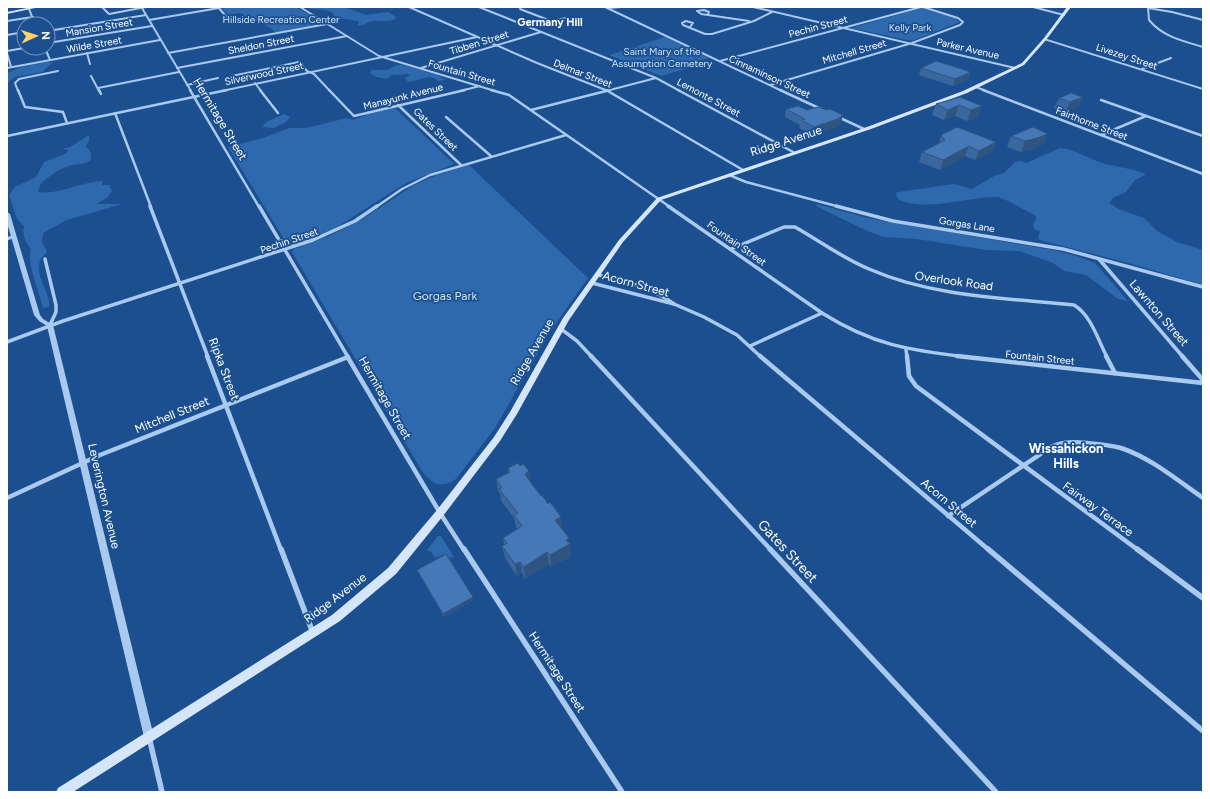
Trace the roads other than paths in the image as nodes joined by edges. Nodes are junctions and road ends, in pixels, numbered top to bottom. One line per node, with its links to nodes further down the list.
1 (38, 7): 16 (main road)
2 (102, 7): 13 (street)
3 (146, 7): 13 (street)
4 (300, 7): 30 (street, Fountain Street)
5 (409, 7): 38 (street, Delmar Street)
6 (478, 7): 32 (street, Lemonte Street)
7 (605, 7): 14 (street, Cinnaminson Street)
8 (620, 7): 14 (street)
9 (753, 7): 19 (street, Parker Avenue)
10 (922, 7): 34 (street, Pechin Street); 42 (street, Mitchell Street)
11 (1033, 7): 22 (street)
12 (1069, 7): 22 (main road, Ridge Avenue)
13 (142, 8): 21 (street, Hermitage Street)
14 (608, 8): 52 (street, Cinnaminson Street)
15 (1148, 8): 27 (street); 44 (street)
16 (29, 9): 18 (main road); 23 (street)
17 (520, 9): 28 (street)
18 (7, 12)
19 (772, 12): 29 (street); 34 (street, Parker Avenue)
20 (708, 14): 20 (street); 29 (street)
21 (146, 15): 25 (street, Hermitage Street); 35 (street)
22 (1064, 15): 39 (main road, Ridge Avenue)
23 (32, 16)
24 (566, 18): 28 (street)
25 (149, 20): 26 (street, Mansion Street); 31 (street, Hermitage Street)
26 (228, 20)
27 (1203, 20)
28 (551, 21): 32 (street)
29 (752, 22): 33 (street)
30 (327, 24): 37 (street, Fountain Street); 47 (street)
31 (152, 26): 40 (street, Hermitage Street); 41 (street, Mansion Street)
32 (527, 26): 36 (street, Lemonte Street)
33 (690, 27): 33 (street)
34 (843, 28): 42 (street, Parker Avenue); 52 (street, Pechin Street)
35 (56, 30)
36 (541, 32): 43 (street, Tibben Street); 66 (street, Lemonte Street)
37 (347, 36): 49 (street, Fountain Street); 56 (street, Sheldon Street)
38 (477, 37): 43 (street, Delmar Street); 49 (street, Silverwood Street)
39 (1046, 39): 58 (main road, Ridge Avenue); 59 (street, Livezey Street)
40 (160, 40): 46 (street, Wilde Street); 47 (street, Hermitage Street)
41 (56, 42)
42 (912, 43): 58 (street, Parker Avenue); 69 (street, Mitchell Street)
43 (496, 45): 57 (street, Tibben Street); 74 (street, Delmar Street)
44 (1203, 47)
45 (7, 52): 54 (street)
46 (86, 53): 51 (street, Wilde Street); 53 (street)
47 (168, 53): 56 (street, Hermitage Street)
48 (48, 56): 51 (street)
49 (382, 57): 57 (street, Fountain Street); 62 (street, Silverwood Street)
50 (1171, 58): 59 (street)
51 (50, 60): 54 (street, Wilde Street)
52 (720, 61): 69 (street, Cinnaminson Street)
53 (90, 64)
54 (11, 67): 55 (street, Wilde Street)
55 (7, 68)
56 (177, 68): 61 (street, Hermitage Street)
57 (420, 68): 70 (street, Fountain Street)
58 (1015, 68): 71 (main road, Ridge Avenue)
59 (1142, 69): 73 (street, Livezey Street)
60 (58, 71): 86 (street)
61 (179, 72): 68 (street, Hermitage Street); 72 (street)
62 (310, 72): 64 (street); 67 (street, Silverwood Street); 78 (street, Manayunk Avenue)
63 (92, 76): 72 (street)
64 (232, 76)
65 (218, 78): 68 (street)
66 (656, 78): 74 (street); 92 (street, Lemonte Street)
67 (255, 84): 76 (street, Silverwood Street); 82 (street)
68 (187, 85): 76 (street, Hermitage Street)
69 (770, 85): 80 (street, Cinnaminson Street)
70 (480, 86): 78 (street, Manayunk Avenue); 79 (street, Fountain Street)
71 (976, 87): 87 (main road, Ridge Avenue); 89 (street, Fairthorne Street)
72 (98, 88): 75 (street)
73 (1203, 89)
74 (608, 90): 79 (street); 95 (street, Delmar Street)
75 (101, 94)
76 (194, 96): 81 (street, Silverwood Street); 103 (street, Hermitage Street)
77 (1101, 100): 84 (street)
78 (398, 105): 94 (street, Gates Street)
79 (531, 110): 88 (street, Fountain Street)
80 (825, 111)
81 (115, 113): 86 (street, Silverwood Street); 107 (street, Ripka Street)
82 (278, 113)
83 (831, 114): 87 (street)
84 (1146, 116): 89 (street); 91 (street)
85 (446, 117): 93 (street)
86 (66, 123): 90 (street, Silverwood Street)
87 (864, 130): 92 (main road, Ridge Avenue)
88 (566, 134): 93 (street, Pechin Street); 98 (street, Fountain Street)
89 (1101, 135): 96 (street, Fairthorne Street)
90 (7, 136)
91 (1203, 136)
92 (795, 153): 95 (main road, Ridge Avenue)
93 (491, 156): 94 (street, Pechin Street)
94 (461, 165): 103 (street, Pechin Street)
95 (743, 170): 97 (main road, Ridge Avenue)
96 (1203, 174)
97 (729, 175): 98 (main road, Ridge Avenue); 104 (street, Gorgas Lane)
98 (659, 199): 102 (street, Fountain Street); 106 (main road, Ridge Avenue)
99 (7, 214): 100 (street)
100 (14, 236): 101 (street); 112 (street)
101 (7, 238)
102 (732, 249): 111 (street, Fountain Street); 118 (street, Overlook Road)
103 (284, 250): 107 (street, Pechin Street); 117 (street, Hermitage Street)
104 (1099, 258): 109 (street, Gorgas Lane); 119 (street, Lawnton Street)
105 (44, 259): 112 (street)
106 (598, 275): 108 (main road, Ridge Avenue); 110 (street, Acorn Street)
107 (180, 283): 112 (street, Pechin Street); 120 (street, Ripka Street)
108 (592, 283): 110 (street, Acorn Street); 113 (main road, Ridge Avenue)
109 (1203, 287)
110 (674, 304): 115 (street, Acorn Street)
111 (822, 313): 115 (street); 116 (street, Fountain Street)
112 (50, 325): 114 (street, Pechin Street); 121 (street, Leverington Avenue)
113 (561, 328): 125 (main road, Ridge Avenue); 134 (street, Gates Street)
114 (7, 342)
115 (750, 346): 126 (street, Acorn Street)
116 (906, 350): 118 (street, Fountain Street); 122 (street, Fairway Terrace)
117 (348, 357): 120 (street, Mitchell Street); 125 (street, Hermitage Street)
118 (1115, 373): 119 (street, Fountain Street)
119 (1203, 381)
120 (227, 405): 121 (street, Mitchell Street); 128 (street, Ripka Street)
121 (84, 462): 123 (street, Mitchell Street); 130 (street, Leverington Avenue)
122 (1023, 466): 124 (street); 126 (street); 127 (street, Fairway Terrace)
123 (7, 498)
124 (1203, 498)
125 (440, 513): 128 (main road, Ridge Avenue); 133 (street, Hermitage Street)
126 (948, 516): 129 (street, Acorn Street)
127 (1203, 598)
128 (313, 633): 130 (main road, Ridge Avenue)
129 (1203, 731)
130 (149, 737): 131 (main road, Ridge Avenue); 132 (street, Leverington Avenue)
131 (62, 792)
132 (162, 792)
133 (622, 792)
134 (996, 792)

